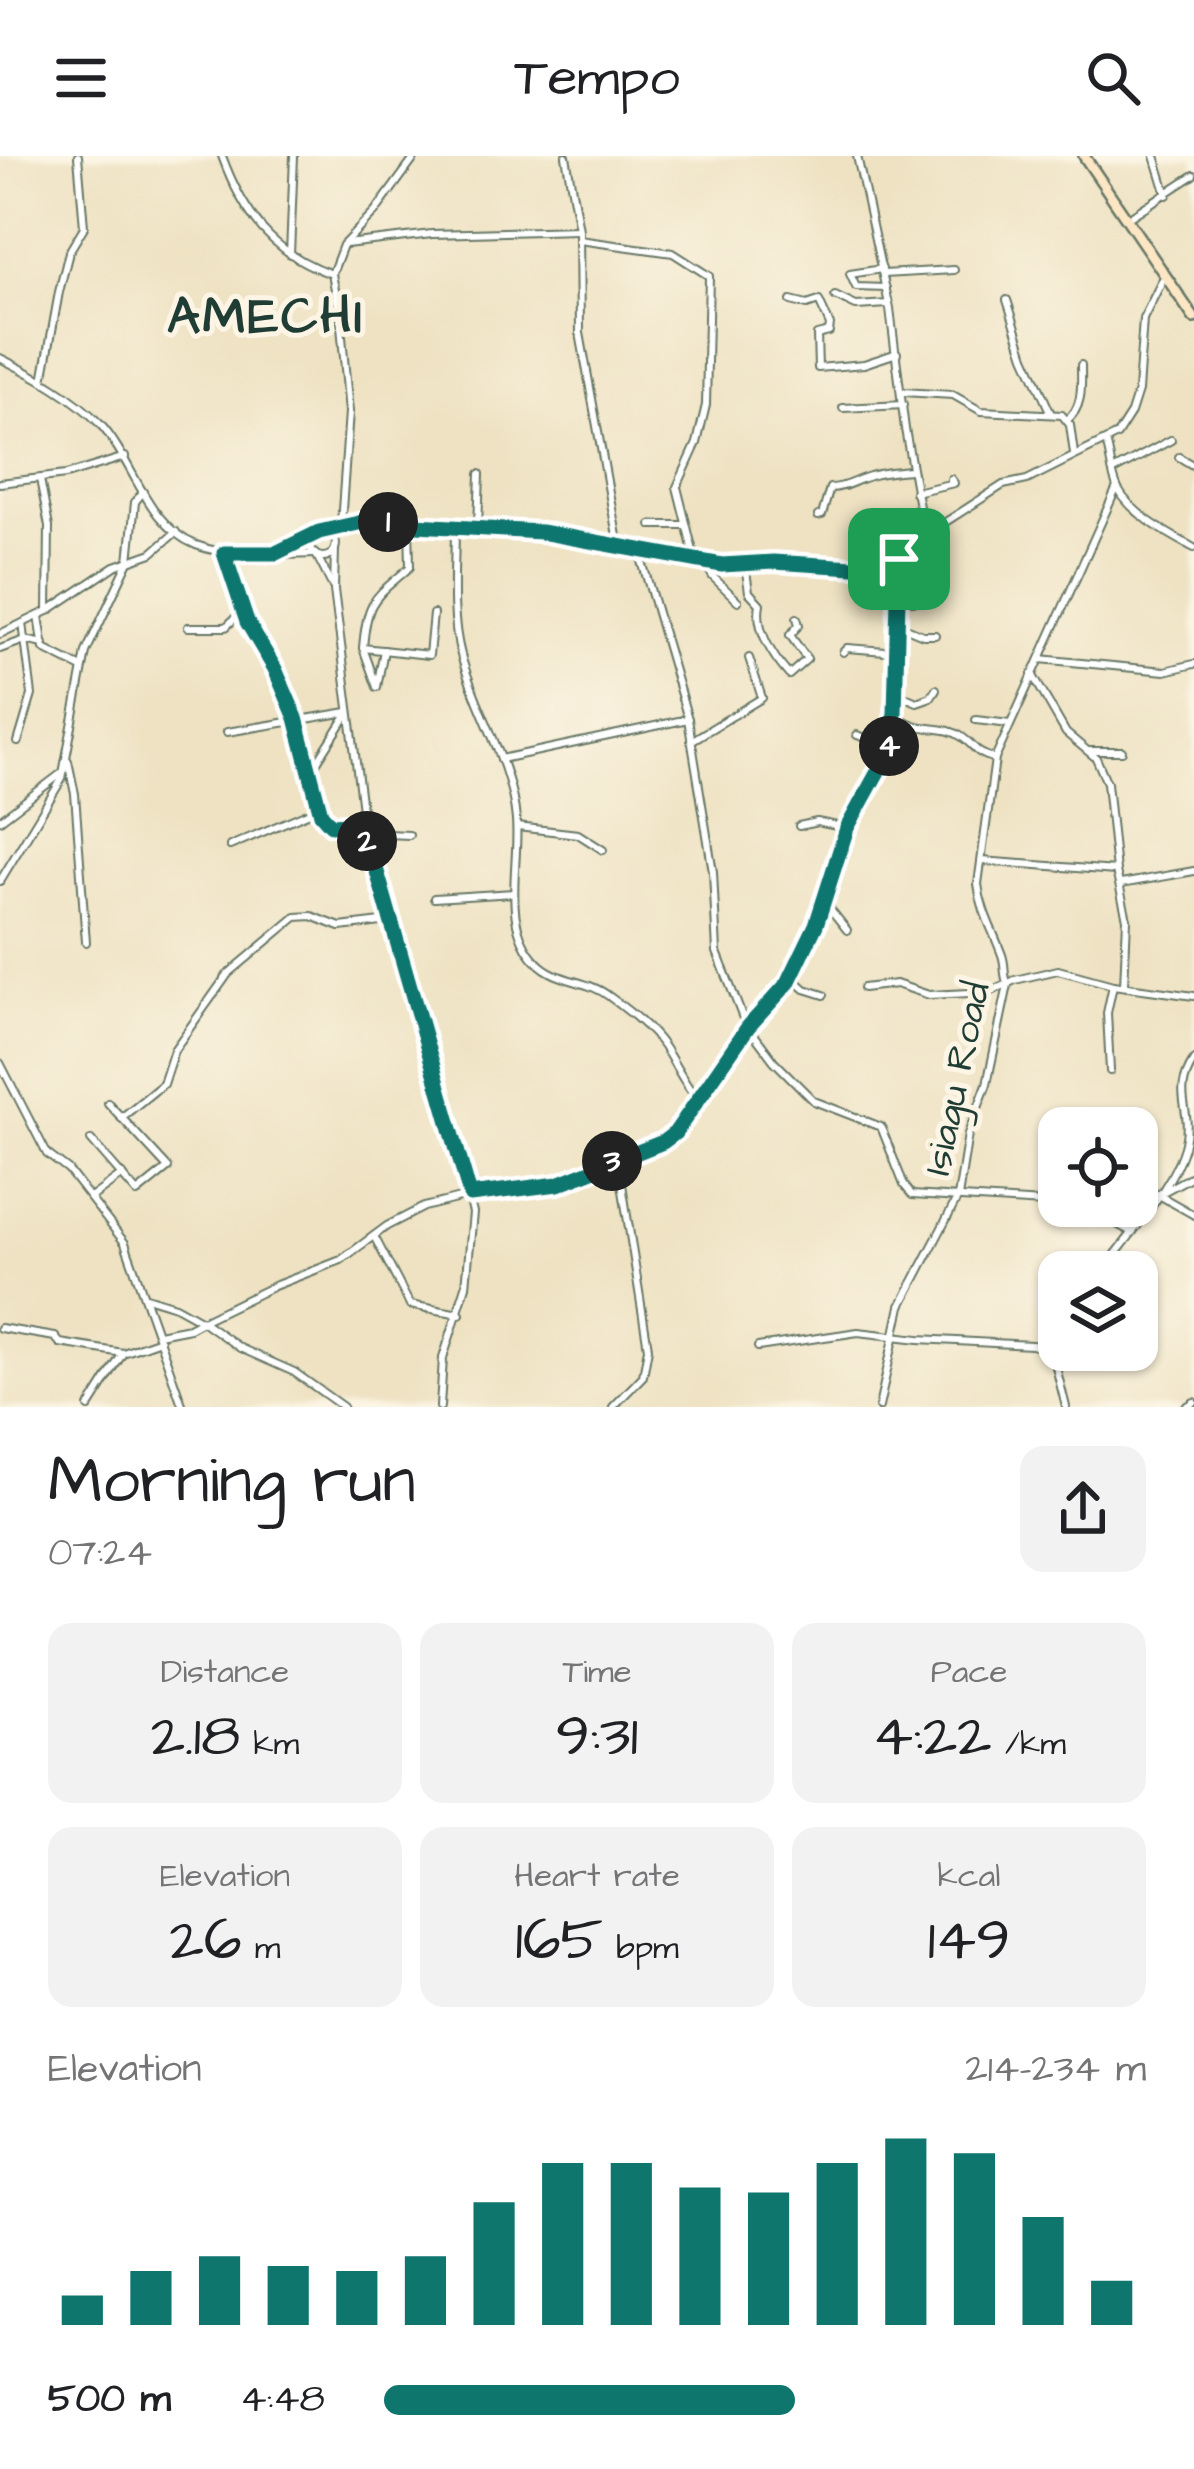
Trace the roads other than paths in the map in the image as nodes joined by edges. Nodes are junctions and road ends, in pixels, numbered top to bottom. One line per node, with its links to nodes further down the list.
1 (78, 156): 28 (street)
2 (222, 156): 14 (street)
3 (294, 156): 14 (street)
4 (416, 156): 13 (street)
5 (566, 156): 12 (street)
6 (857, 156): 16 (street)
7 (1084, 156): 11 (main road)
8 (1155, 156): 10 (street)
9 (1194, 175): 10 (street)
10 (1167, 195): 11 (street)
11 (1128, 218): 18 (main road)
12 (579, 235): 13 (street); 53 (street); 61 (street)
13 (343, 245): 17 (street)
14 (290, 256): 17 (street)
15 (954, 270): 16 (street)
16 (883, 272): 19 (street); 19 (street)
17 (332, 274): 51 (street)
18 (1164, 277): 24 (main road); 35 (street)
19 (886, 288): 23 (street)
20 (836, 296): 23 (street)
21 (1007, 300): 32 (street)
22 (791, 301): 25 (street)
23 (889, 304): 25 (street)
24 (1194, 318)
25 (897, 353): 29 (street)
26 (0, 358): 28 (street)
27 (1081, 365): 33 (street)
28 (44, 381): 38 (street)
29 (902, 392): 30 (street); 32 (street)
30 (903, 405): 31 (street); 40 (street)
31 (843, 408)
32 (1051, 414): 33 (street)
33 (1067, 420): 36 (street)
34 (1171, 440): 41 (street)
35 (1106, 442): 36 (street); 41 (street)
36 (1074, 454): 60 (street)
37 (1179, 457): 39 (street)
38 (124, 458): 44 (street); 47 (street)
39 (1194, 466)
40 (911, 470): 48 (street); 49 (street)
41 (1113, 471): 46 (street)
42 (480, 474): 55 (street)
43 (951, 478): 48 (street)
44 (40, 479): 45 (street); 76 (street)
45 (0, 483)
46 (1117, 487): 62 (street); 93 (street, Isiagu Road)
47 (142, 492): 56 (street); 68 (street)
48 (915, 492): 60 (street)
49 (818, 517)
50 (409, 523): 51 (street); 54 (street); 87 (street)
51 (345, 525): 57 (street); 59 (street)
52 (651, 525): 53 (street)
53 (685, 525): 69 (street)
54 (454, 526): 55 (street); 113 (street)
55 (478, 527): 61 (street)
56 (176, 532): 64 (street); 68 (street)
57 (326, 532): 58 (street); 59 (street)
58 (312, 538): 65 (street); 66 (street)
59 (335, 544): 66 (street); 71 (street)
60 (926, 546): 67 (street)
61 (619, 547): 63 (street)
62 (1194, 548)
63 (639, 551): 69 (street); 102 (street)
64 (224, 553): 65 (street); 75 (street)
65 (276, 553): 66 (street)
66 (316, 555): 71 (street)
67 (899, 559): 70 (street); 72 (street)
68 (129, 561): 76 (street); 95 (street)
69 (700, 562): 70 (street); 74 (street)
70 (745, 564): 79 (street)
71 (334, 590): 99 (street)
72 (900, 597): 73 (street); 81 (street)
73 (934, 599)
74 (738, 601)
75 (243, 610): 82 (street); 101 (street)
76 (49, 611): 78 (street)
77 (433, 614): 89 (street)
78 (39, 616): 80 (street); 86 (street)
79 (797, 618)
80 (23, 622): 83 (street); 85 (street)
81 (899, 625): 84 (street); 91 (street)
82 (188, 627)
83 (0, 634)
84 (935, 635)
85 (25, 640): 86 (street); 88 (street); 108 (street)
86 (44, 644): 95 (street)
87 (363, 648): 89 (street); 89 (street)
88 (0, 649)
89 (384, 650)
90 (843, 652): 91 (street)
91 (899, 652): 98 (street)
92 (749, 658): 107 (street)
93 (1040, 659): 94 (street); 96 (street, Isiagu Road)
94 (1194, 664)
95 (82, 668): 112 (street)
96 (1031, 673): 104 (street, Isiagu Road); 110 (street)
97 (936, 689): 98 (street)
98 (896, 693): 100 (street)
99 (350, 712): 101 (street); 116 (street); 119 (street)
100 (895, 713): 109 (street); 114 (street)
101 (296, 718): 105 (street); 116 (street)
102 (688, 719): 107 (street); 113 (street)
103 (976, 720): 104 (street)
104 (1010, 724): 114 (street, Isiagu Road)
105 (227, 732)
106 (857, 735): 109 (street)
107 (691, 741): 145 (street)
108 (18, 742)
109 (890, 746): 122 (street)
110 (1087, 750): 111 (street); 128 (street)
111 (1123, 751)
112 (68, 758): 115 (street); 137 (street)
113 (501, 759): 121 (street)
114 (995, 759): 127 (street, Isiagu Road)
115 (64, 770): 118 (street); 130 (street)
116 (310, 773): 117 (street)
117 (319, 808): 119 (street); 125 (street)
118 (0, 820)
119 (363, 823): 123 (street)
120 (799, 826): 122 (street)
121 (517, 827): 126 (street); 132 (street)
122 (847, 828): 134 (street)
123 (365, 833): 124 (street); 135 (street)
124 (409, 835)
125 (230, 846)
126 (603, 850)
127 (981, 861): 128 (street); 139 (street, Isiagu Road)
128 (1116, 871): 131 (street)
129 (1194, 871): 131 (street)
130 (0, 881)
131 (1120, 884): 141 (street)
132 (514, 893): 133 (street); 149 (street)
133 (434, 898)
134 (824, 901): 136 (street); 138 (street)
135 (391, 921): 151 (street); 158 (street)
136 (847, 930)
137 (86, 942)
138 (792, 977): 143 (street); 145 (street)
139 (1008, 985): 140 (street); 142 (street); 161 (street, Isiagu Road)
140 (1112, 985): 141 (street); 148 (street)
141 (1124, 985): 144 (street)
142 (863, 988)
143 (824, 995)
144 (1194, 997)
145 (748, 1027): 149 (street); 161 (street)
146 (1194, 1060): 156 (street)
147 (0, 1063): 160 (street)
148 (1110, 1071)
149 (699, 1101): 153 (street)
150 (108, 1103): 151 (street)
151 (121, 1118): 154 (street)
152 (91, 1140): 154 (street)
153 (618, 1159): 158 (street); 184 (street)
154 (122, 1175): 160 (street)
155 (1194, 1175): 157 (street)
156 (1158, 1192)
157 (1158, 1193)
158 (470, 1195): 167 (street); 170 (street)
159 (1158, 1195): 163 (street)
160 (92, 1197): 169 (street)
161 (958, 1198): 162 (street); 173 (street, Isiagu Road)
162 (1038, 1203)
163 (1194, 1215)
164 (1122, 1227): 166 (street)
165 (1133, 1227): 166 (street)
166 (1130, 1231): 168 (street)
167 (374, 1235): 170 (street); 171 (street)
168 (1116, 1251)
169 (146, 1297): 171 (street); 174 (street)
170 (460, 1314): 183 (street)
171 (202, 1321): 174 (street); 182 (street)
172 (0, 1328): 177 (street)
173 (896, 1335): 175 (street); 176 (street); 185 (street, Isiagu Road)
174 (159, 1337): 177 (street); 181 (street)
175 (1038, 1346)
176 (758, 1347)
177 (123, 1353): 180 (street)
178 (1058, 1371): 186 (street)
179 (1194, 1402): 187 (street)
180 (89, 1407)
181 (183, 1407)
182 (343, 1407)
183 (440, 1407)
184 (613, 1407)
185 (878, 1407)
186 (1066, 1407)
187 (1186, 1407)

